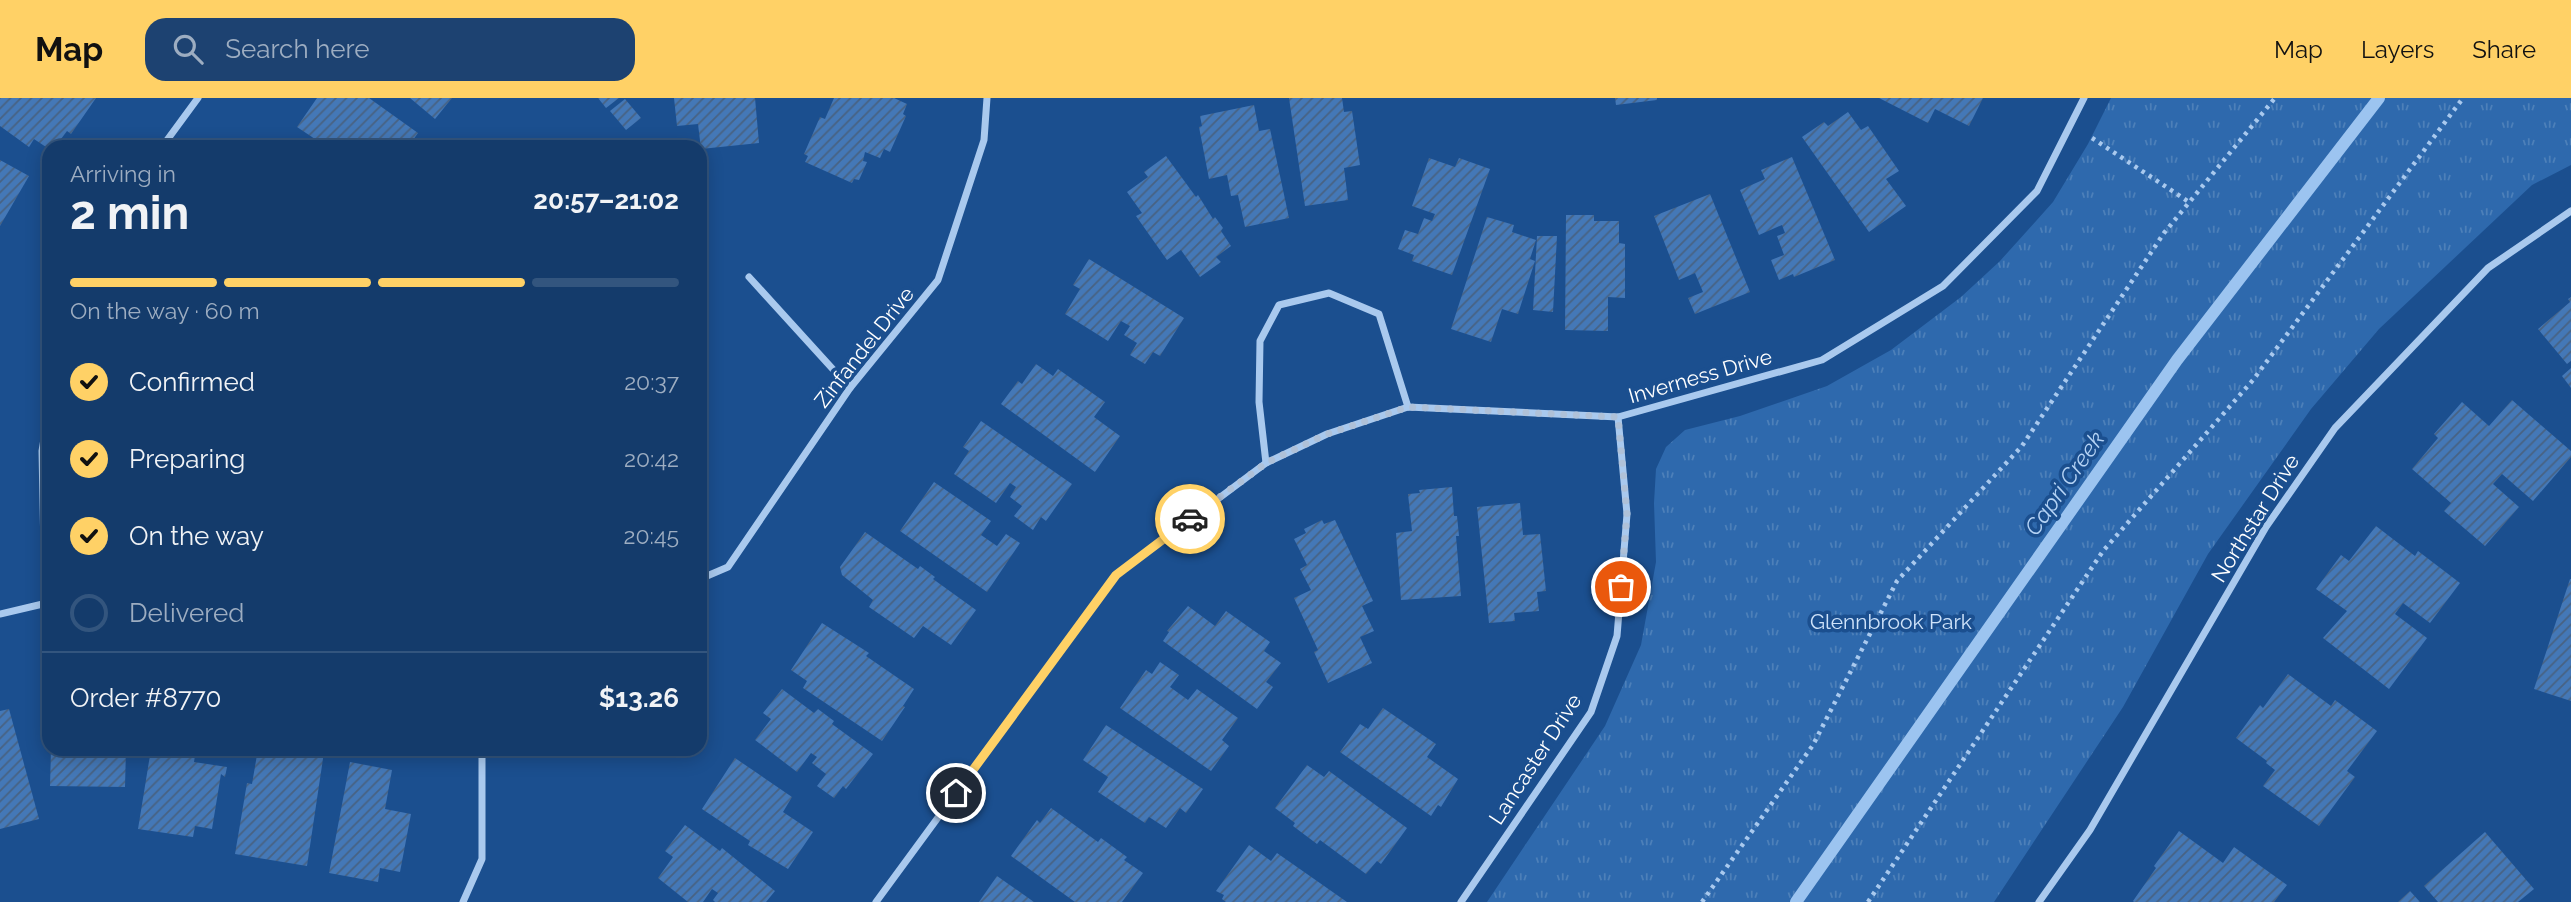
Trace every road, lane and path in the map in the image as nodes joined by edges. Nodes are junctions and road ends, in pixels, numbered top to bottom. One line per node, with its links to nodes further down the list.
1 (198, 98): 7 (street)
2 (987, 98): 11 (street, Zinfandel Drive)
3 (2084, 98): 6 (street, Inverness Drive)
4 (2274, 98): 8 (path)
5 (2463, 98): 23 (path)
6 (2071, 124): 8 (path); 13 (street, Inverness Drive)
7 (167, 140)
8 (2189, 202): 22 (path)
9 (2571, 211): 24 (street, Northstar Drive)
10 (749, 277): 11 (street)
11 (850, 388): 15 (street, Zinfandel Drive)
12 (1408, 407): 13 (street, Inverness Drive); 14 (street, Inverness Drive); 14 (street)
13 (1618, 417): 21 (street, Lancaster Drive)
14 (1266, 463): 20 (street, Inverness Drive)
15 (707, 576)
16 (42, 604): 17 (street)
17 (0, 614)
18 (482, 756): 19 (street)
19 (463, 902)
20 (876, 902)
21 (1461, 902)
22 (1702, 902)
23 (1868, 902)
24 (2039, 902)

